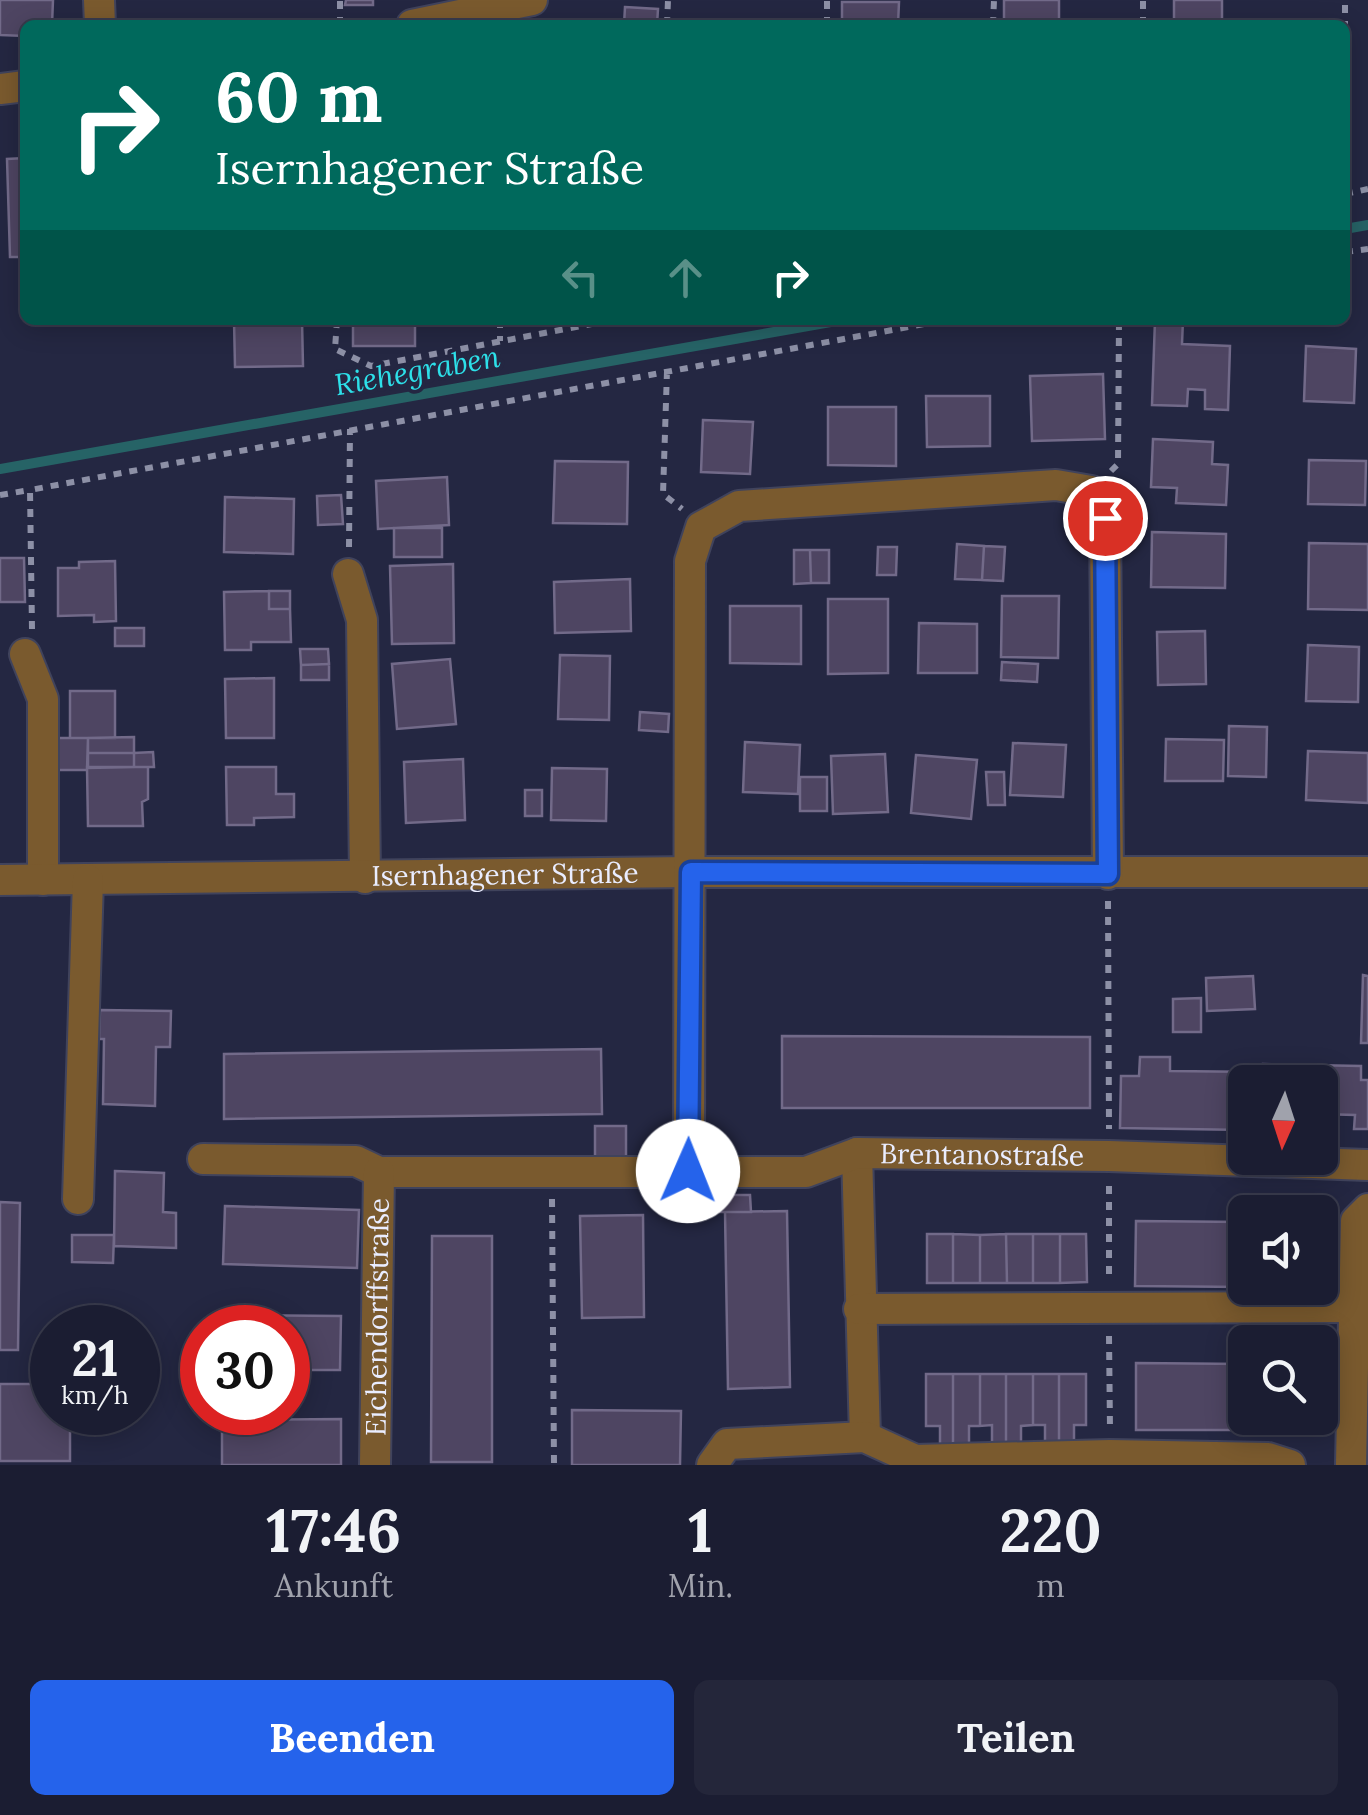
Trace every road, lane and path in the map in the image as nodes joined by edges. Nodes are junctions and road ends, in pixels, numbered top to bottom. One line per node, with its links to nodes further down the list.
1 (532, 0): 2 (street)
2 (436, 20)
3 (337, 325): 8 (path)
4 (500, 325): 8 (path)
5 (587, 325): 8 (path)
6 (919, 325): 9 (path)
7 (1119, 325): 12 (path)
8 (500, 341)
9 (667, 371): 10 (path); 14 (path)
10 (350, 429): 11 (path); 15 (path)
11 (30, 490): 13 (path); 16 (path)
12 (1091, 491): 14 (street); 19 (street)
13 (0, 496)
14 (702, 526): 17 (street)
15 (348, 574): 20 (street)
16 (25, 654): 22 (street)
17 (691, 872): 19 (street, Isernhagener Straße); 20 (street, Isernhagener Straße); 27 (street)
18 (1368, 872): 19 (street, Isernhagener Straße)
19 (1108, 874)
20 (365, 878): 23 (street, Isernhagener Straße)
21 (0, 880): 22 (street, Isernhagener Straße)
22 (44, 880): 23 (street, Isernhagener Straße)
23 (88, 880): 30 (street)
24 (858, 1153): 26 (street, Brentanostraße); 27 (street, Brentanostraße); 33 (street, Brentanostraße)
25 (203, 1158): 28 (street, Eichendorffstraße)
26 (1368, 1166)
27 (688, 1171): 29 (street, Eichendorffstraße)
28 (379, 1172): 29 (street, Eichendorffstraße); 36 (street, Eichendorffstraße)
29 (552, 1172): 37 (path)
30 (78, 1199)
31 (1368, 1210): 32 (street)
32 (1354, 1307): 33 (street); 40 (street)
33 (859, 1309): 34 (street, Brentanostraße)
34 (865, 1437): 35 (street); 38 (street)
35 (943, 1462): 39 (street)
36 (375, 1465)
37 (554, 1465)
38 (712, 1465)
39 (1290, 1465)
40 (1352, 1465)

